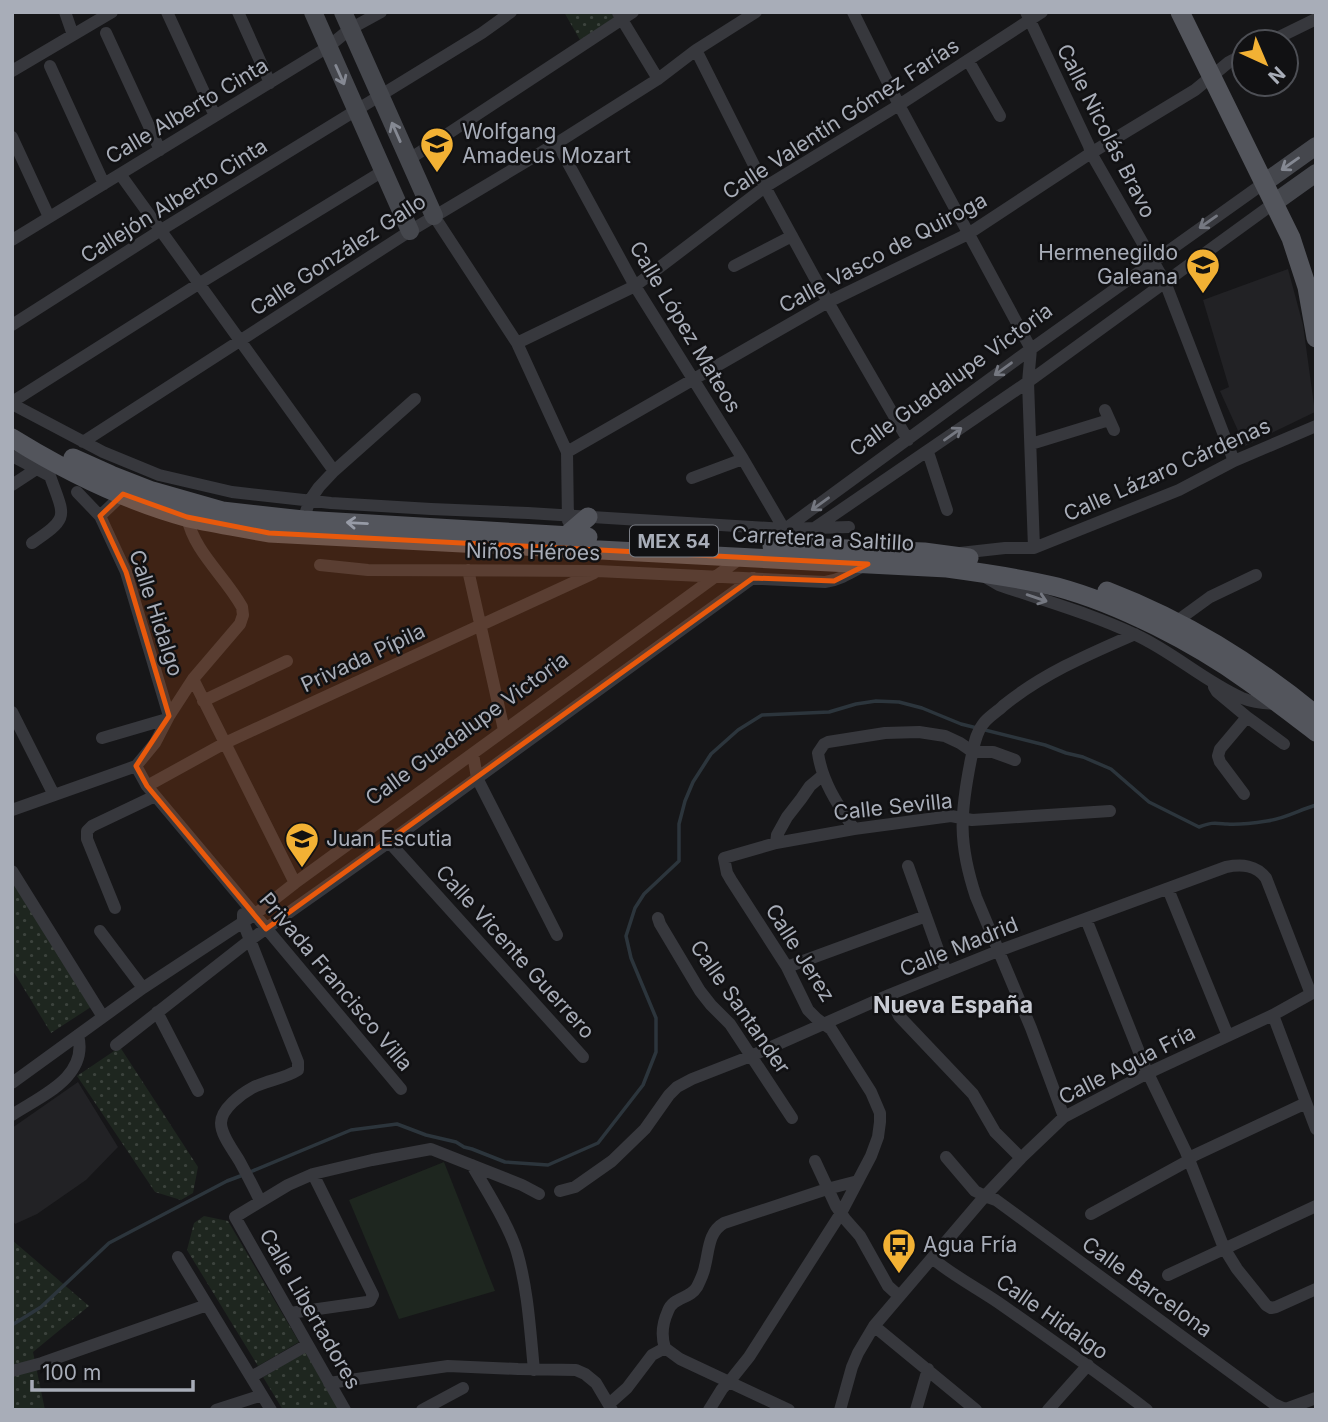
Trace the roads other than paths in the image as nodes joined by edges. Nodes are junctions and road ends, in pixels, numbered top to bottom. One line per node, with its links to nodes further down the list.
1 (65, 12): 19 (street)
2 (112, 12): 19 (street)
3 (167, 12): 32 (street)
4 (238, 12): 28 (street)
5 (313, 12): 20 (street)
6 (343, 12): 17 (street)
7 (381, 12): 17 (street, Calle Alberto Cinta)
8 (511, 12): 29 (street)
9 (756, 12): 21 (street, Calle González Gallo)
10 (853, 12): 30 (street)
11 (1042, 12): 14 (street, Calle Valentín Gómez Farías)
12 (1180, 12): 26 (main road)
13 (624, 15): 27 (street); 39 (street)
14 (1028, 16): 22 (street, Calle Valentín Gómez Farías); 38 (street, Calle Nicolás Bravo)
15 (1316, 19): 16 (street)
16 (1298, 28)
17 (350, 29): 20 (street, Calle Alberto Cinta); 29 (street)
18 (106, 33): 37 (street)
19 (73, 35): 25 (street)
20 (328, 47): 28 (street, Calle Alberto Cinta); 31 (street, one-way to 31)
21 (696, 50): 27 (street, Calle González Gallo); 45 (street)
22 (968, 60): 30 (street, Calle Valentín Gómez Farías); 33 (street)
23 (1230, 61): 26 (street, Calle Vasco de Quiroga)
24 (50, 66): 44 (street)
25 (12, 71)
26 (1211, 76): 38 (street, Calle Vasco de Quiroga); 43 (main road)
27 (658, 79): 35 (street, Calle González Gallo)
28 (270, 83): 32 (street, Calle Alberto Cinta)
29 (380, 96): 31 (street); 39 (street, one-way to 29)
30 (899, 105): 45 (street, Calle Valentín Gómez Farías); 51 (street)
31 (356, 110): 40 (street); 49 (street, Callejón Alberto Cinta)
32 (215, 116): 37 (street, Calle Alberto Cinta)
33 (1000, 117)
34 (12, 137): 48 (street)
35 (557, 143): 47 (street, Calle González Gallo); 58 (street, Calle López Mateos)
36 (1316, 146): 43 (street, Calle Guadalupe Victoria, one-way to 43)
37 (160, 150): 42 (street, Calle Alberto Cinta)
38 (1091, 153): 51 (street, Calle Vasco de Quiroga); 54 (street, Calle Nicolás Bravo)
39 (408, 160): 47 (street)
40 (383, 171): 50 (street); 57 (street)
41 (1316, 173): 46 (street, Calle Guadalupe Victoria)
42 (120, 174): 44 (street, Calle Alberto Cinta); 49 (street)
43 (1264, 183): 46 (main road); 54 (street, Calle Guadalupe Victoria, one-way to 54)
44 (104, 184): 48 (street, Calle Alberto Cinta)
45 (765, 187): 52 (street); 58 (street, Calle Valentín Gómez Farías)
46 (1274, 203): 56 (street, Calle Guadalupe Victoria); 61 (main road)
47 (434, 216): 50 (street, Calle González Gallo); 63 (street)
48 (49, 218): 53 (street, Calle Alberto Cinta)
49 (161, 230): 57 (street); 60 (street, Callejón Alberto Cinta)
50 (410, 231): 62 (street, Calle González Gallo)
51 (968, 234): 59 (street, Calle Vasco de Quiroga); 64 (street)
52 (792, 236): 55 (street); 59 (street)
53 (12, 240)
54 (1153, 261): 56 (street, Calle Nicolás Bravo); 64 (street, Calle Guadalupe Victoria)
55 (734, 266)
56 (1165, 282): 66 (street, Calle Guadalupe Victoria); 80 (street, Calle Nicolás Bravo)
57 (200, 283): 62 (street); 68 (street)
58 (635, 286): 63 (street, Calle Valentín Gómez Farías); 65 (street, Calle López Mateos)
59 (828, 302): 65 (street, Calle Vasco de Quiroga); 73 (street)
60 (12, 325)
61 (1316, 338)
62 (241, 340): 74 (street, Calle González Gallo); 82 (street)
63 (517, 343): 76 (street)
64 (1031, 349): 66 (street); 73 (street, Calle Guadalupe Victoria, one-way to 73)
65 (693, 380): 76 (street, Calle Vasco de Quiroga); 79 (street, Calle López Mateos)
66 (1028, 382): 75 (street); 77 (street, Calle Guadalupe Victoria, one-way to 66)
67 (415, 399): 82 (street)
68 (12, 403): 74 (street)
69 (1109, 420): 75 (street)
70 (12, 422): 92 (main road, Carretera a Saltillo / MEX 54)
71 (1316, 426): 80 (street, Calle Lázaro Cárdenas)
72 (12, 438): 81 (main road, Carretera a Saltillo / MEX 54)
73 (908, 440): 95 (street, Calle Guadalupe Victoria, one-way to 95)
74 (83, 442): 87 (street)
75 (1031, 444): 98 (street)
76 (567, 452): 90 (street)
77 (928, 452): 88 (street); 93 (street, Calle Guadalupe Victoria)
78 (12, 456): 81 (street, Carretera a Saltillo)
79 (743, 458): 83 (street); 95 (street, Calle López Mateos)
80 (1234, 461): 98 (street, Calle Lázaro Cárdenas)
81 (45, 468): 84 (street); 86 (main road, Carretera a Saltillo / MEX 54); 97 (street)
82 (334, 471): 87 (street)
83 (692, 478)
84 (12, 485)
85 (77, 492): 89 (street, Calle Hidalgo)
86 (123, 494): 89 (street); 91 (main road, Carretera a Saltillo / MEX 54)
87 (310, 500): 90 (street); 92 (street)
88 (947, 510)
89 (100, 516): 119 (street, Calle Hidalgo)
90 (578, 516): 95 (street); 96 (main road)
91 (187, 517): 100 (main road, Carretera a Saltillo / MEX 54); 113 (street)
92 (303, 520): 96 (main road, Carretera a Saltillo / MEX 54, one-way to 92)
93 (816, 527): 94 (street); 95 (street)
94 (849, 527)
95 (784, 529)
96 (567, 535): 99 (main road, Carretera a Saltillo / MEX 54)
97 (32, 543)
98 (1034, 548): 99 (street, Calle Lázaro Cárdenas)
99 (949, 555): 109 (main road, Carretera a Saltillo / MEX 54)
100 (741, 557): 101 (main road, Carretera a Saltillo / MEX 54); 107 (street, Calle Guadalupe Victoria)
101 (868, 564): 105 (main road, Carretera a Saltillo / MEX 54); 108 (street, Niños Héroes)
102 (320, 565): 103 (street, Niños Héroes)
103 (468, 570): 104 (street, Niños Héroes); 110 (street)
104 (597, 571): 107 (street, Niños Héroes); 110 (street, Privada Pípila)
105 (974, 572): 111 (street, one-way to 111); 116 (main road, Carretera a Saltillo / MEX 54)
106 (1256, 575): 109 (street)
107 (715, 577): 108 (street, Niños Héroes); 121 (street, Calle Guadalupe Victoria)
108 (753, 579): 131 (street)
109 (1177, 621): 118 (main road, Carretera a Saltillo / MEX 54)
110 (481, 625): 121 (street); 124 (street, Privada Pípila)
111 (1135, 634): 114 (street); 126 (street)
112 (286, 661): 115 (street, Privada Pípila)
113 (192, 680): 115 (street); 119 (street)
114 (1211, 681): 116 (street); 120 (street)
115 (204, 701): 124 (street)
116 (1279, 704): 122 (main road, Carretera a Saltillo / MEX 54)
117 (12, 712): 134 (street)
118 (1316, 715)
119 (168, 717): 123 (street); 129 (street)
120 (1247, 717): 125 (street); 133 (street)
121 (504, 730): 127 (street, Calle Guadalupe Victoria)
122 (1316, 732)
123 (102, 738)
124 (225, 743): 132 (street, Privada Pípila); 144 (street)
125 (1284, 744)
126 (973, 752): 128 (street); 130 (street); 137 (street)
127 (473, 754): 131 (street); 144 (street, Calle Guadalupe Victoria)
128 (1015, 760)
129 (136, 766): 132 (street, Privada Francisco Villa); 134 (street)
130 (823, 775): 138 (street); 140 (street)
131 (477, 778): 139 (street); 153 (street)
132 (151, 791): 146 (street, Privada Pípila); 148 (street, Privada Francisco Villa)
133 (1244, 794)
134 (54, 795): 135 (street)
135 (12, 810)
136 (1110, 811): 137 (street, Calle Sevilla)
137 (962, 819): 138 (street, Calle Sevilla); 155 (street)
138 (854, 829): 140 (street, Calle Sevilla)
139 (389, 842): 151 (street); 169 (street, Calle Vicente Guerrero)
140 (776, 843): 141 (street, Calle Sevilla)
141 (724, 858): 156 (street, Calle Jerez)
142 (908, 866): 147 (street)
143 (12, 871): 163 (street)
144 (295, 883): 148 (street, Calle Guadalupe Victoria)
145 (1168, 889): 150 (street, Calle Madrid); 159 (street, Calle Madrid); 166 (street)
146 (115, 908)
147 (926, 916): 156 (street); 157 (street)
148 (249, 918): 151 (street, Privada Francisco Villa); 154 (street); 158 (street, Calle Guadalupe Victoria)
149 (659, 918): 168 (street, Calle Santander)
150 (1086, 919): 155 (street, Calle Madrid); 170 (street)
151 (266, 929): 154 (street); 172 (street, Privada Francisco Villa)
152 (100, 931): 158 (street)
153 (557, 935)
154 (250, 940): 161 (street); 190 (street)
155 (998, 951): 157 (street, Calle Madrid); 176 (street)
156 (787, 967): 164 (street, Calle Jerez)
157 (946, 972): 160 (street, Calle Madrid)
158 (143, 988): 163 (street, Calle Guadalupe Victoria)
159 (1313, 993): 162 (street, Calle Agua Fría)
160 (889, 995): 164 (street, Calle Madrid); 180 (street)
161 (156, 1012): 167 (street); 173 (street)
162 (1273, 1015): 166 (street, Calle Agua Fría); 174 (street)
163 (103, 1017): 165 (street, Calle Guadalupe Victoria)
164 (824, 1023): 168 (street, Calle Madrid); 185 (street, Calle Jerez)
165 (78, 1035): 171 (street, Calle Guadalupe Victoria); 175 (street)
166 (1228, 1036): 170 (street, Calle Agua Fría)
167 (116, 1045)
168 (751, 1056): 177 (street, Calle Santander); 187 (street, Calle Madrid)
169 (583, 1057)
170 (1147, 1073): 176 (street, Calle Agua Fría); 181 (street)
171 (12, 1083)
172 (401, 1089)
173 (198, 1091)
174 (1306, 1102): 178 (street); 181 (street)
175 (12, 1115)
176 (1064, 1117): 180 (street, Calle Agua Fría)
177 (792, 1118)
178 (1316, 1129)
179 (946, 1157): 189 (street, Calle Barcelona)
180 (1021, 1158): 189 (street, Calle Agua Fría)
181 (1189, 1159): 193 (street); 194 (street)
182 (815, 1161): 186 (street)
183 (472, 1165): 184 (street); 188 (street); 207 (street)
184 (313, 1174): 190 (street); 201 (street)
185 (858, 1181): 186 (street); 192 (street, Calle Jerez)
186 (827, 1189): 192 (street); 204 (street)
187 (560, 1191)
188 (539, 1194)
189 (985, 1196): 196 (street, Calle Agua Fría); 227 (street, Calle Barcelona)
190 (260, 1201): 201 (street, Calle Libertadores)
191 (1316, 1206): 194 (street)
192 (841, 1213): 199 (street); 210 (street, Calle Jerez)
193 (1091, 1214)
194 (1224, 1248): 197 (street); 198 (street)
195 (178, 1257): 200 (street)
196 (932, 1258): 199 (street, Calle Agua Fría); 205 (street, Calle Hidalgo)
197 (1168, 1275)
198 (1316, 1289)
199 (899, 1296): 202 (street, Calle Agua Fría)
200 (207, 1305): 208 (street); 209 (street)
201 (290, 1313): 203 (street, Calle Libertadores)
202 (874, 1326): 206 (street); 222 (street, Calle Agua Fría)
203 (302, 1347): 209 (street); 211 (street, Calle Libertadores)
204 (665, 1348): 210 (street); 215 (street)
205 (1088, 1365): 225 (street); 226 (street, Calle Hidalgo)
206 (928, 1369): 223 (street); 224 (street)
207 (534, 1370): 211 (street); 215 (street)
208 (12, 1371)
209 (254, 1375): 213 (street)
210 (729, 1381): 220 (street, Calle Jerez); 221 (street)
211 (329, 1383): 218 (street, Calle Libertadores)
212 (463, 1388): 219 (street)
213 (262, 1395): 216 (street); 217 (street)
214 (1316, 1398): 227 (street)
215 (611, 1407)
216 (216, 1410)
217 (271, 1410)
218 (345, 1410)
219 (422, 1410)
220 (709, 1410)
221 (789, 1410)
222 (840, 1410)
223 (916, 1410)
224 (976, 1410)
225 (1048, 1410)
226 (1147, 1410)
227 (1285, 1410)

